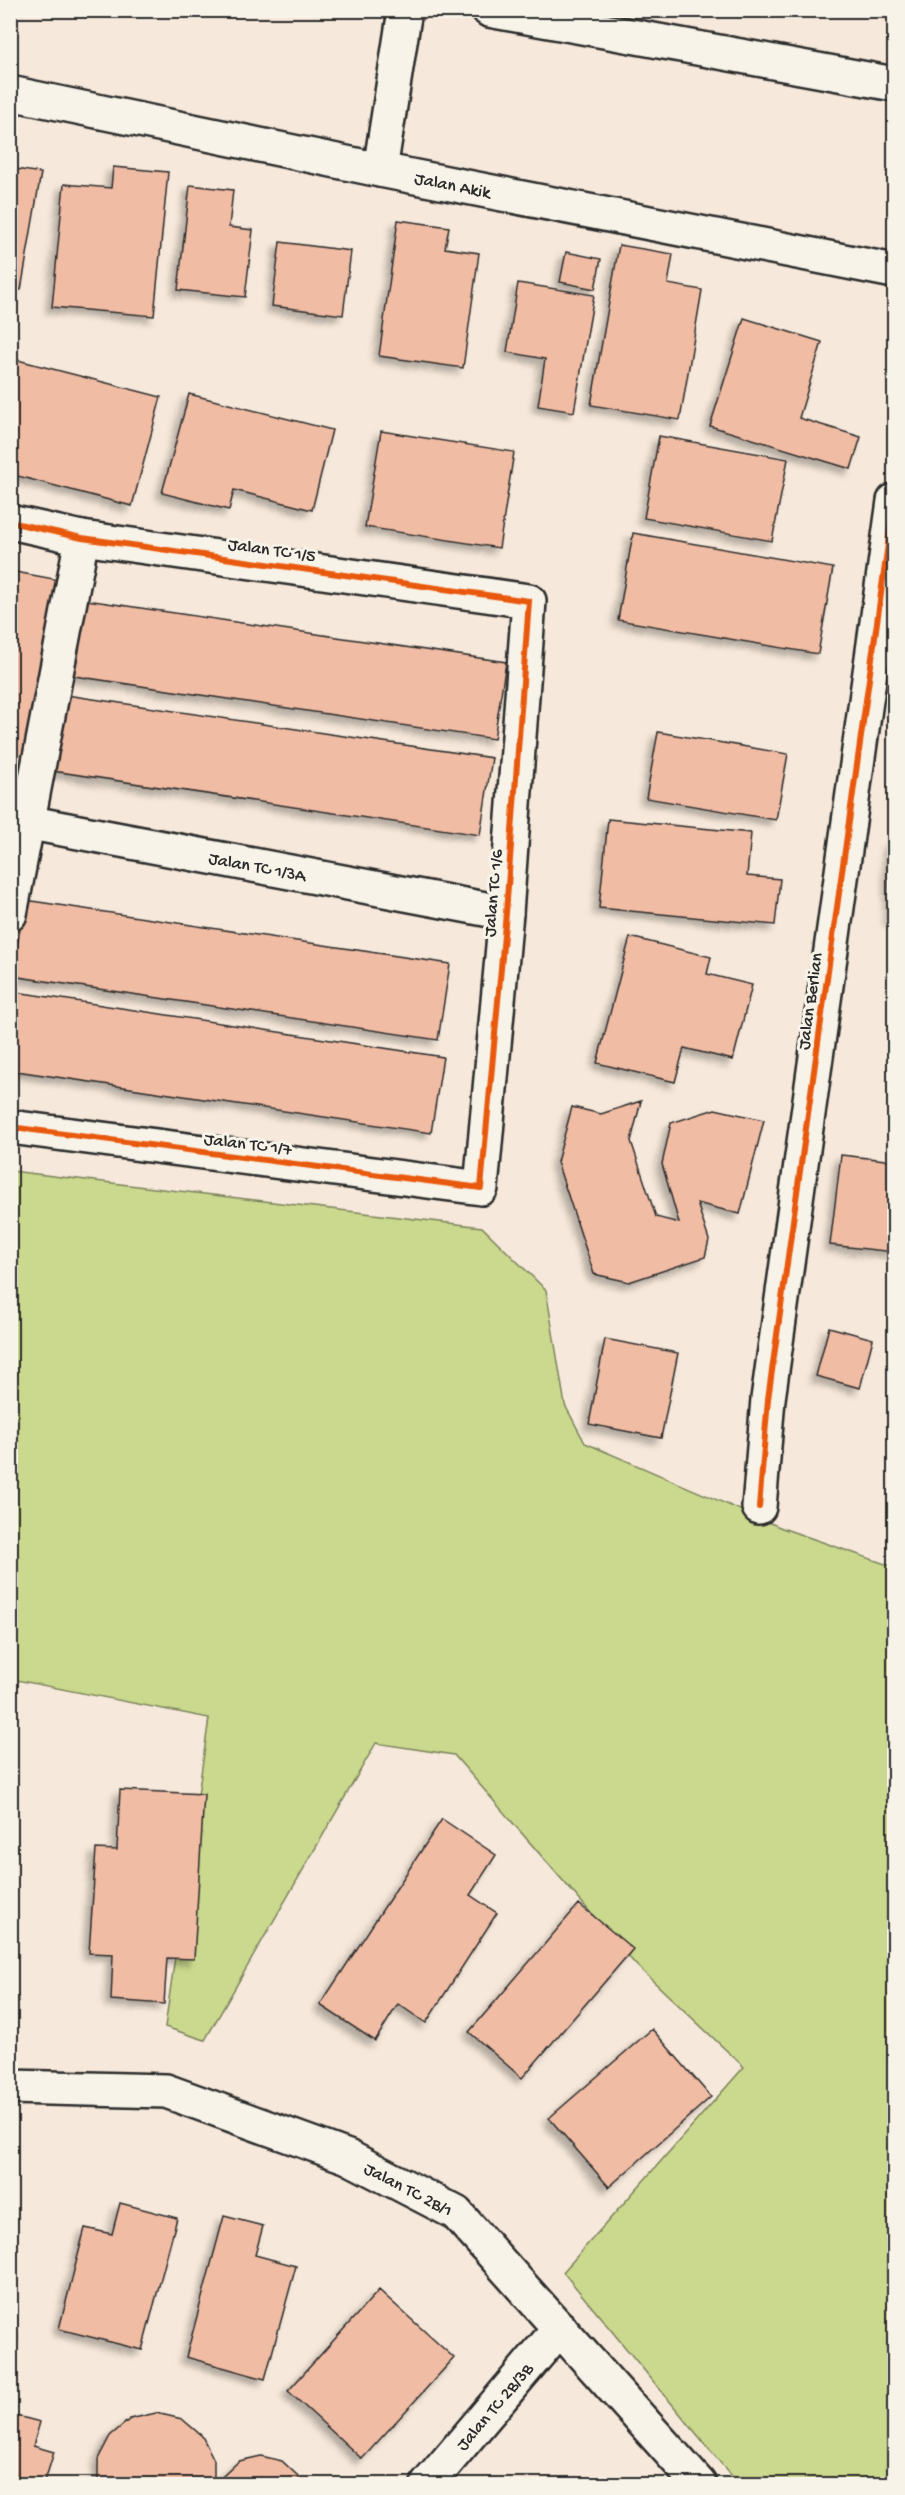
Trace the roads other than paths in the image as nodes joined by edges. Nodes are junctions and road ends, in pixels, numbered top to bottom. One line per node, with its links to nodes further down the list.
1 (405, 10): 5 (street)
2 (489, 10): 3 (street)
3 (894, 84)
4 (10, 93): 5 (street, Jalan Akik)
5 (380, 170): 6 (street, Jalan Akik)
6 (894, 271)
7 (894, 501): 16 (street, Jalan Berlian)
8 (10, 522): 9 (street, Jalan TC 1/5)
9 (82, 538): 10 (street, Jalan TC 1/5); 11 (street)
10 (530, 601): 12 (street, Jalan TC 1/6)
11 (19, 820): 12 (street, Jalan TC 1/3A); 13 (street)
12 (506, 912): 15 (street, Jalan TC 1/6)
13 (10, 914)
14 (10, 1128): 15 (street, Jalan TC 1/7)
15 (481, 1188)
16 (759, 1507)
17 (10, 2087): 18 (street, Jalan TC 2B/1)
18 (560, 2328): 19 (street, Jalan TC 2B/3B); 20 (street, Jalan TC 2B/1)
19 (428, 2484)
20 (699, 2484)

